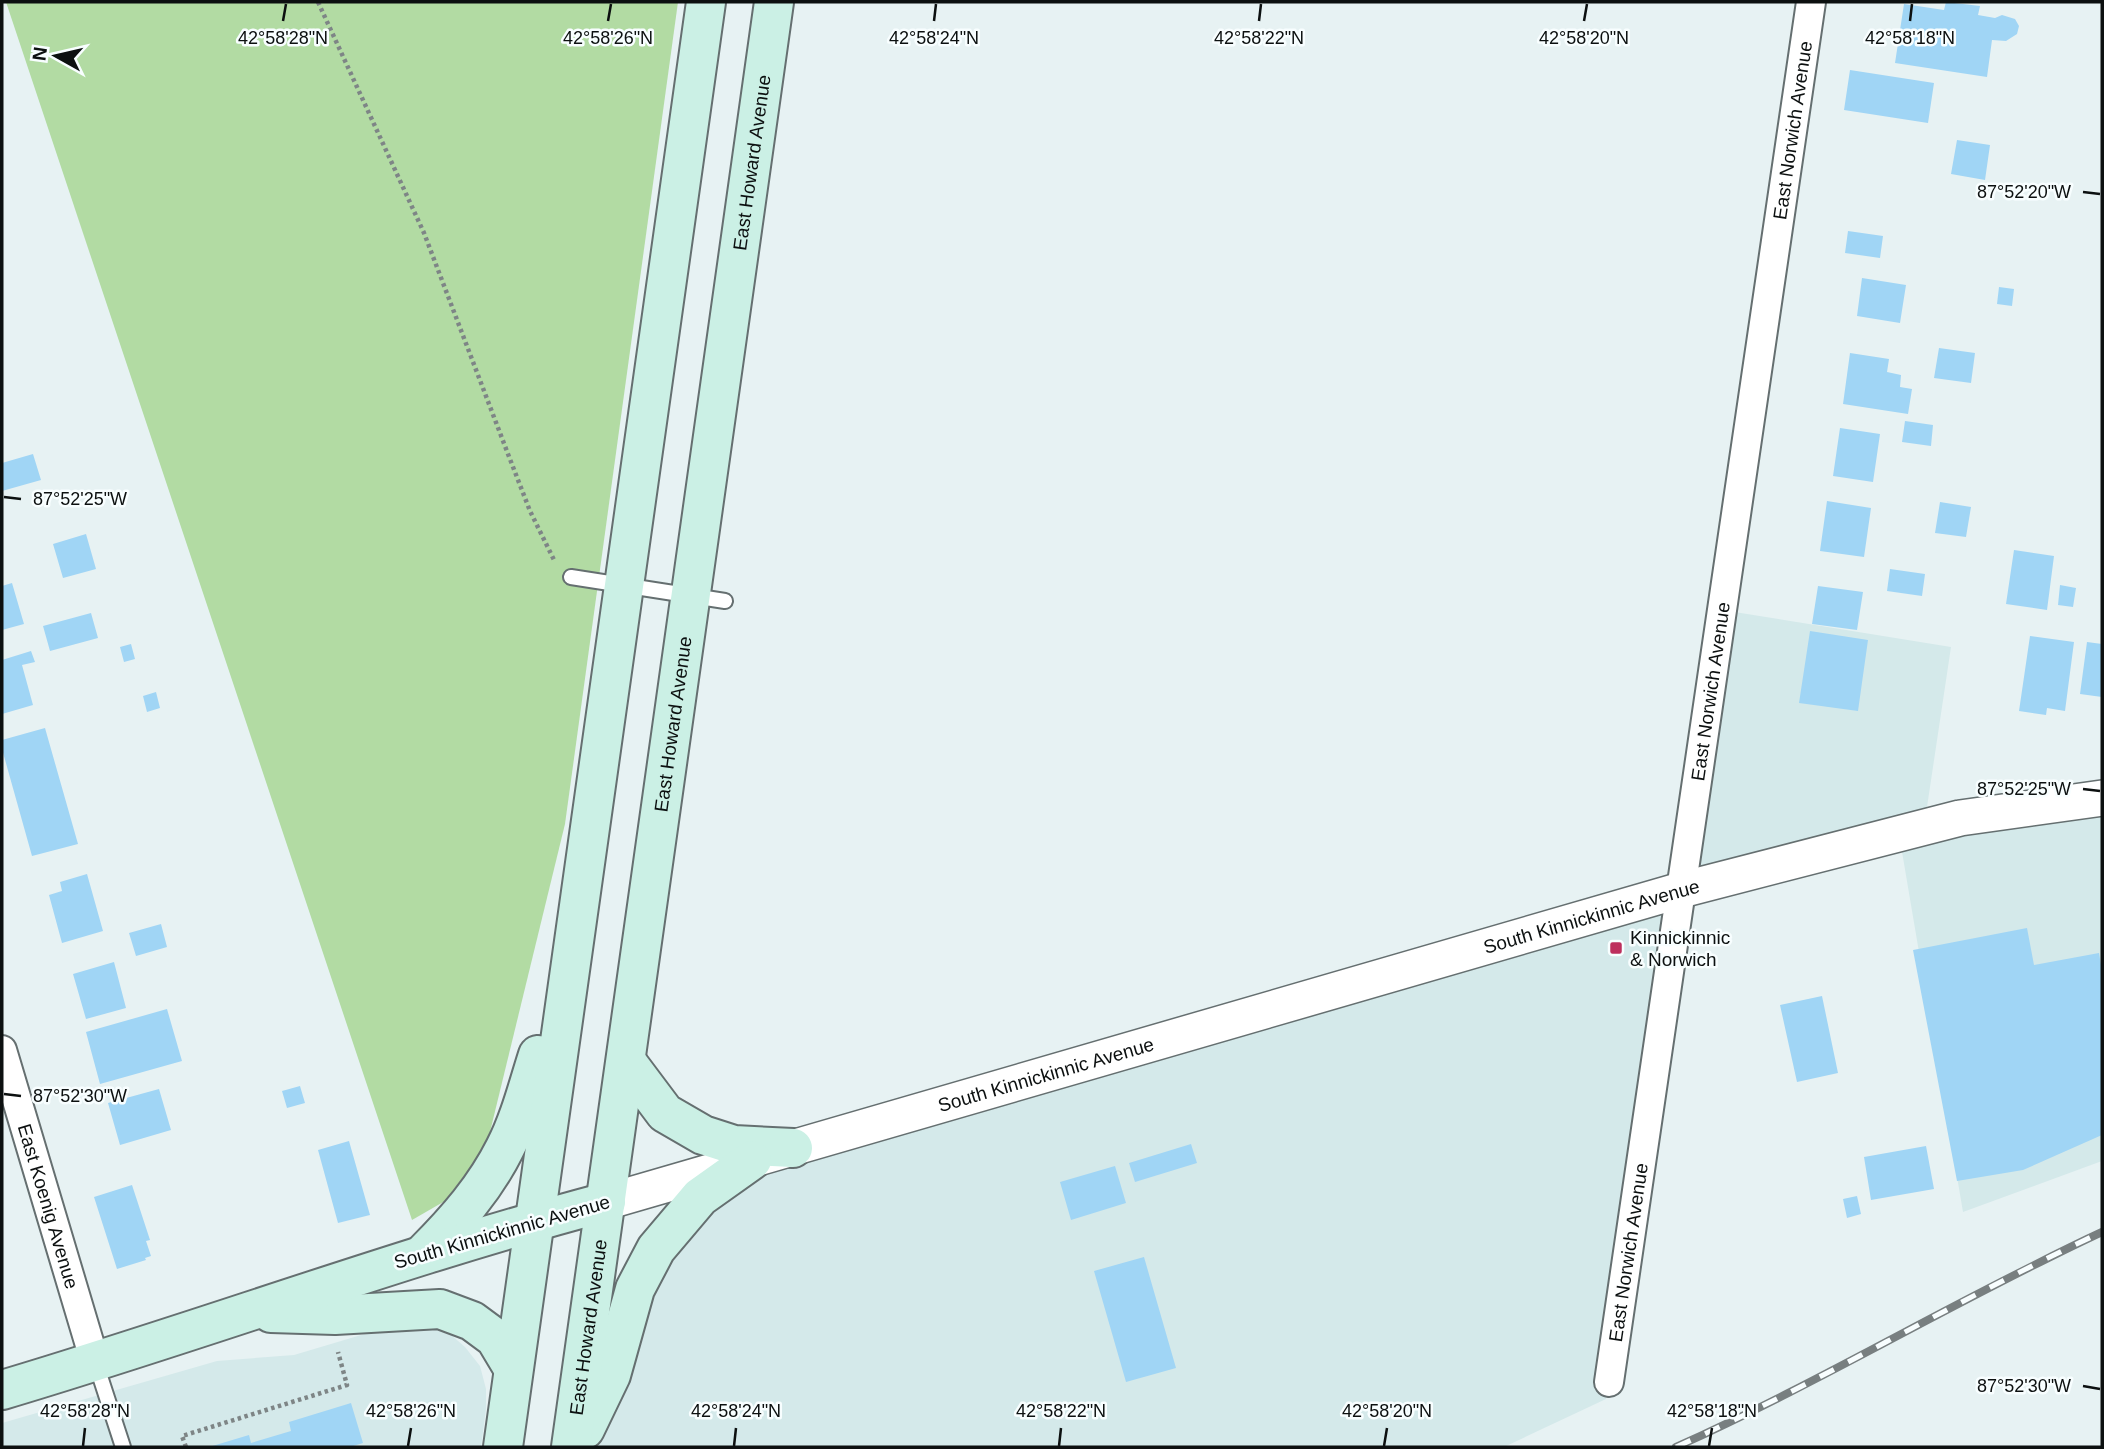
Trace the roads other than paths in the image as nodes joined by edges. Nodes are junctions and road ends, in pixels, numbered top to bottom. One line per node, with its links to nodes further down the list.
1 (706, 2): 5 (main road)
2 (774, 2): 6 (main road, East Howard Avenue)
3 (1811, 2): 8 (street, East Norwich Avenue)
4 (571, 577): 5 (lane)
5 (624, 587): 6 (lane); 9 (main road)
6 (708, 599): 11 (main road, East Howard Avenue)
7 (2102, 798): 8 (street, South Kinnickinnic Avenue)
8 (1681, 890): 12 (street, South Kinnickinnic Avenue); 20 (street, East Norwich Avenue)
9 (570, 957): 15 (main road); 16 (main road)
10 (2, 1050): 18 (street, East Koenig Avenue)
11 (626, 1060): 12 (main road); 14 (main road, East Howard Avenue)
12 (793, 1148): 13 (street, South Kinnickinnic Avenue)
13 (752, 1160): 14 (street, South Kinnickinnic Avenue); 25 (main road)
14 (606, 1202): 15 (main road, South Kinnickinnic Avenue); 24 (main road, East Howard Avenue)
15 (533, 1221): 16 (main road, South Kinnickinnic Avenue); 19 (main road)
16 (424, 1254): 17 (main road, South Kinnickinnic Avenue)
17 (245, 1313): 18 (main road, South Kinnickinnic Avenue); 19 (main road)
18 (96, 1362): 21 (main road, South Kinnickinnic Avenue); 22 (lane)
19 (513, 1368): 23 (main road)
20 (1609, 1382)
21 (2, 1390)
22 (123, 1447)
23 (503, 1447)
24 (571, 1447)
25 (577, 1447)

